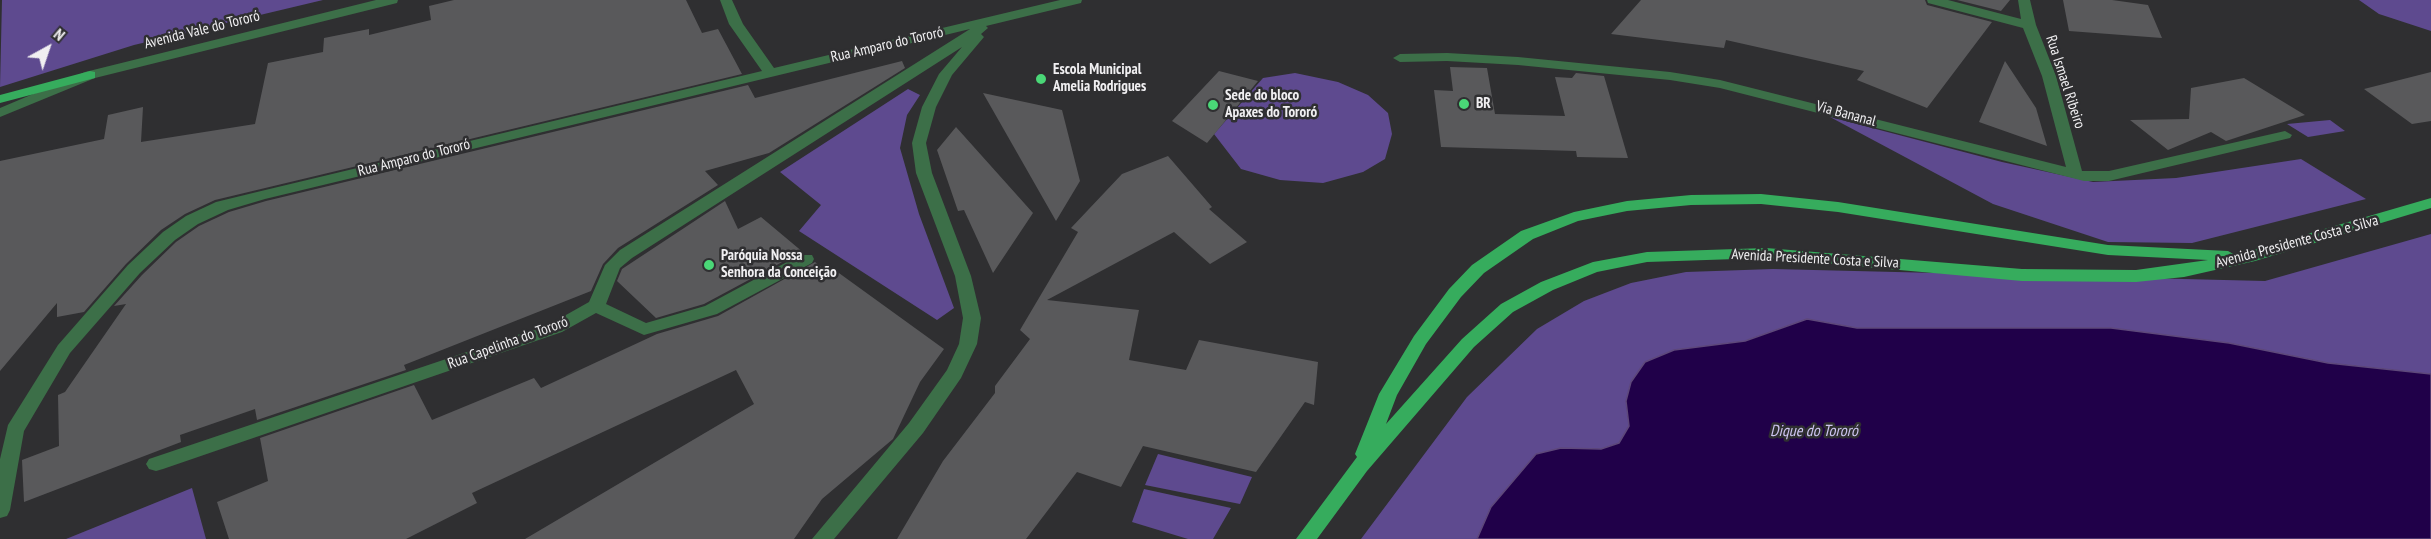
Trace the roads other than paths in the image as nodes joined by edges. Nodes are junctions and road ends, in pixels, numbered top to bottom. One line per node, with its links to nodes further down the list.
1 (392, 0): 10 (street, Avenida Vale do Tororó)
2 (726, 0): 9 (street)
3 (1076, 0): 6 (street, Rua Amparo do Tororó)
4 (1933, 0): 7 (street)
5 (2024, 0): 7 (street, Rua Ismael Ribeiro)
6 (989, 22): 9 (street, Rua Amparo do Tororó); 18 (street); 22 (street, Rua Amparo do Tororó)
7 (2029, 25): 14 (street, Rua Ismael Ribeiro)
8 (1400, 58): 14 (street, Via Bananal)
9 (770, 73): 21 (street, Rua Amparo do Tororó)
10 (90, 75): 11 (main road); 12 (street)
11 (0, 99)
12 (0, 113)
13 (2285, 135): 14 (street, Via Bananal)
14 (2076, 175)
15 (2431, 203): 16 (main road, Avenida Presidente Costa e Silva)
16 (2255, 256): 20 (main road, Avenida Presidente Costa e Silva); 20 (main road)
17 (806, 259): 18 (street)
18 (596, 306): 19 (street, Rua Capelinha do Tororó)
19 (156, 464)
20 (1360, 466): 23 (main road, Avenida Presidente Costa e Silva)
21 (0, 510)
22 (822, 539)
23 (1306, 539)

